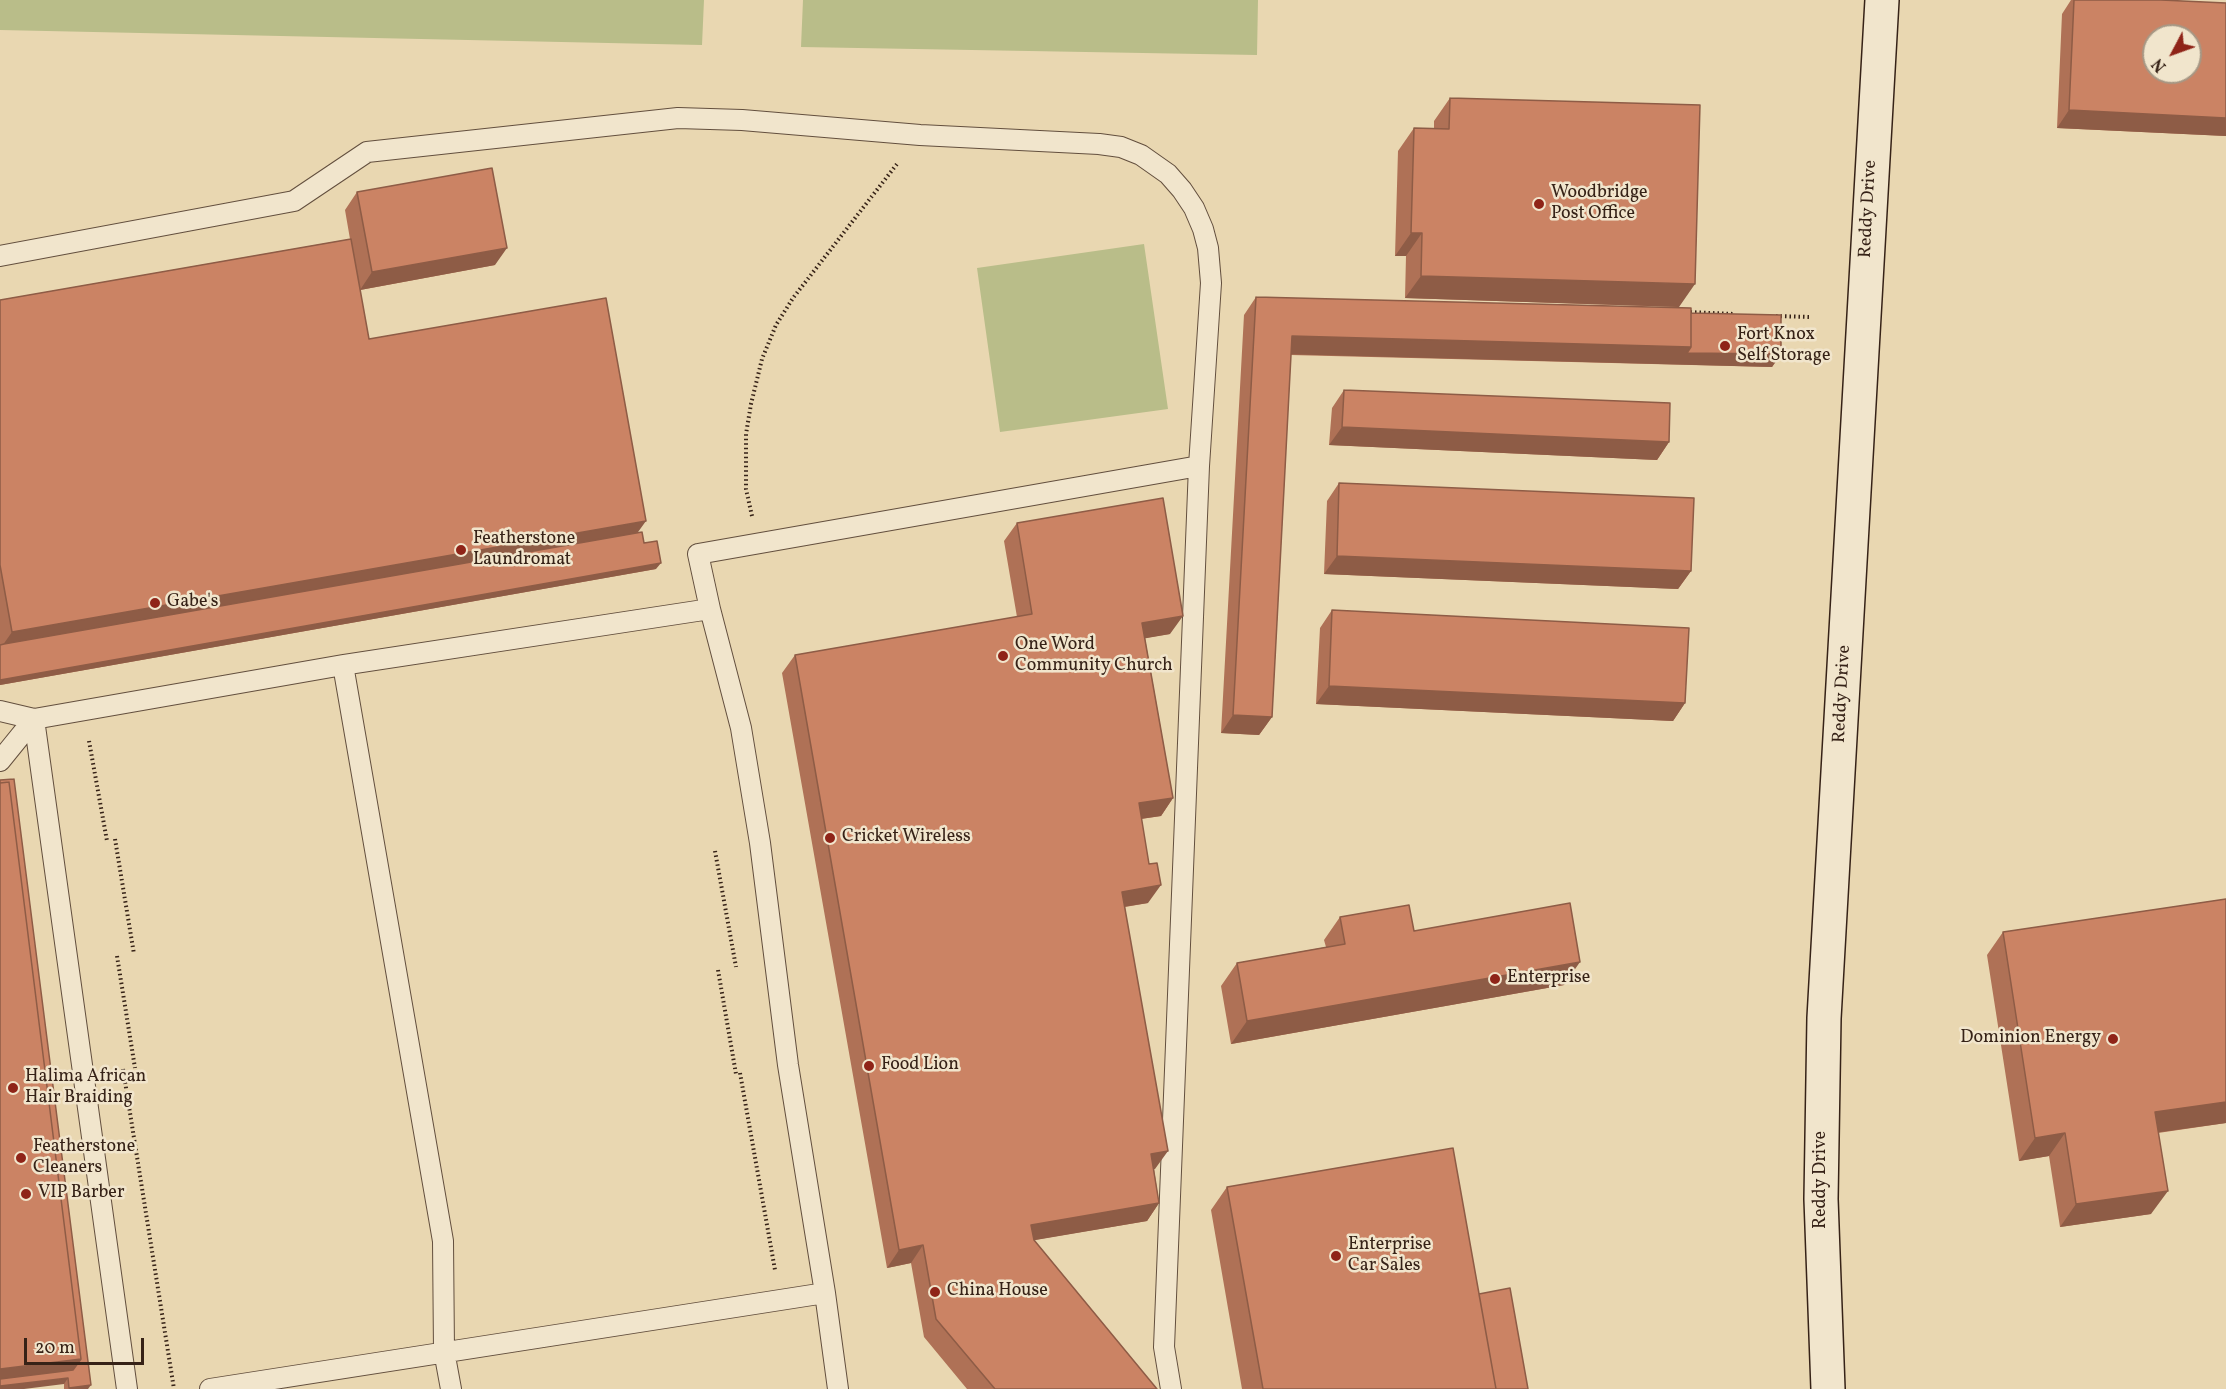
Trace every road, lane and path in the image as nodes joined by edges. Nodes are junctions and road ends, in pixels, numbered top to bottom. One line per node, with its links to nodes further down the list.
1 (1882, 0): 34 (street, Reddy Drive)
2 (920, 135): 3 (lane); 8 (lane); 9 (path)
3 (0, 256)
4 (1684, 312): 5 (path)
5 (1742, 314)
6 (1765, 315): 7 (path)
7 (1811, 317)
8 (1199, 466): 9 (lane); 33 (lane)
9 (757, 543): 10 (lane)
10 (710, 609): 11 (lane); 25 (lane)
11 (343, 665): 13 (lane); 27 (lane)
12 (0, 711): 14 (lane)
13 (83, 711): 14 (lane); 17 (path)
14 (34, 719): 15 (lane); 28 (lane)
15 (0, 761)
16 (115, 839): 19 (path)
17 (106, 841)
18 (715, 851): 21 (path)
19 (134, 954)
20 (117, 956): 23 (path)
21 (736, 967)
22 (718, 970): 26 (path)
23 (135, 1068)
24 (123, 1069): 29 (path)
25 (825, 1293): 26 (lane); 32 (lane)
26 (780, 1300): 27 (lane)
27 (444, 1351): 30 (lane); 31 (lane)
28 (127, 1389)
29 (174, 1389)
30 (210, 1389)
31 (451, 1389)
32 (838, 1389)
33 (1171, 1389)
34 (1828, 1389)

